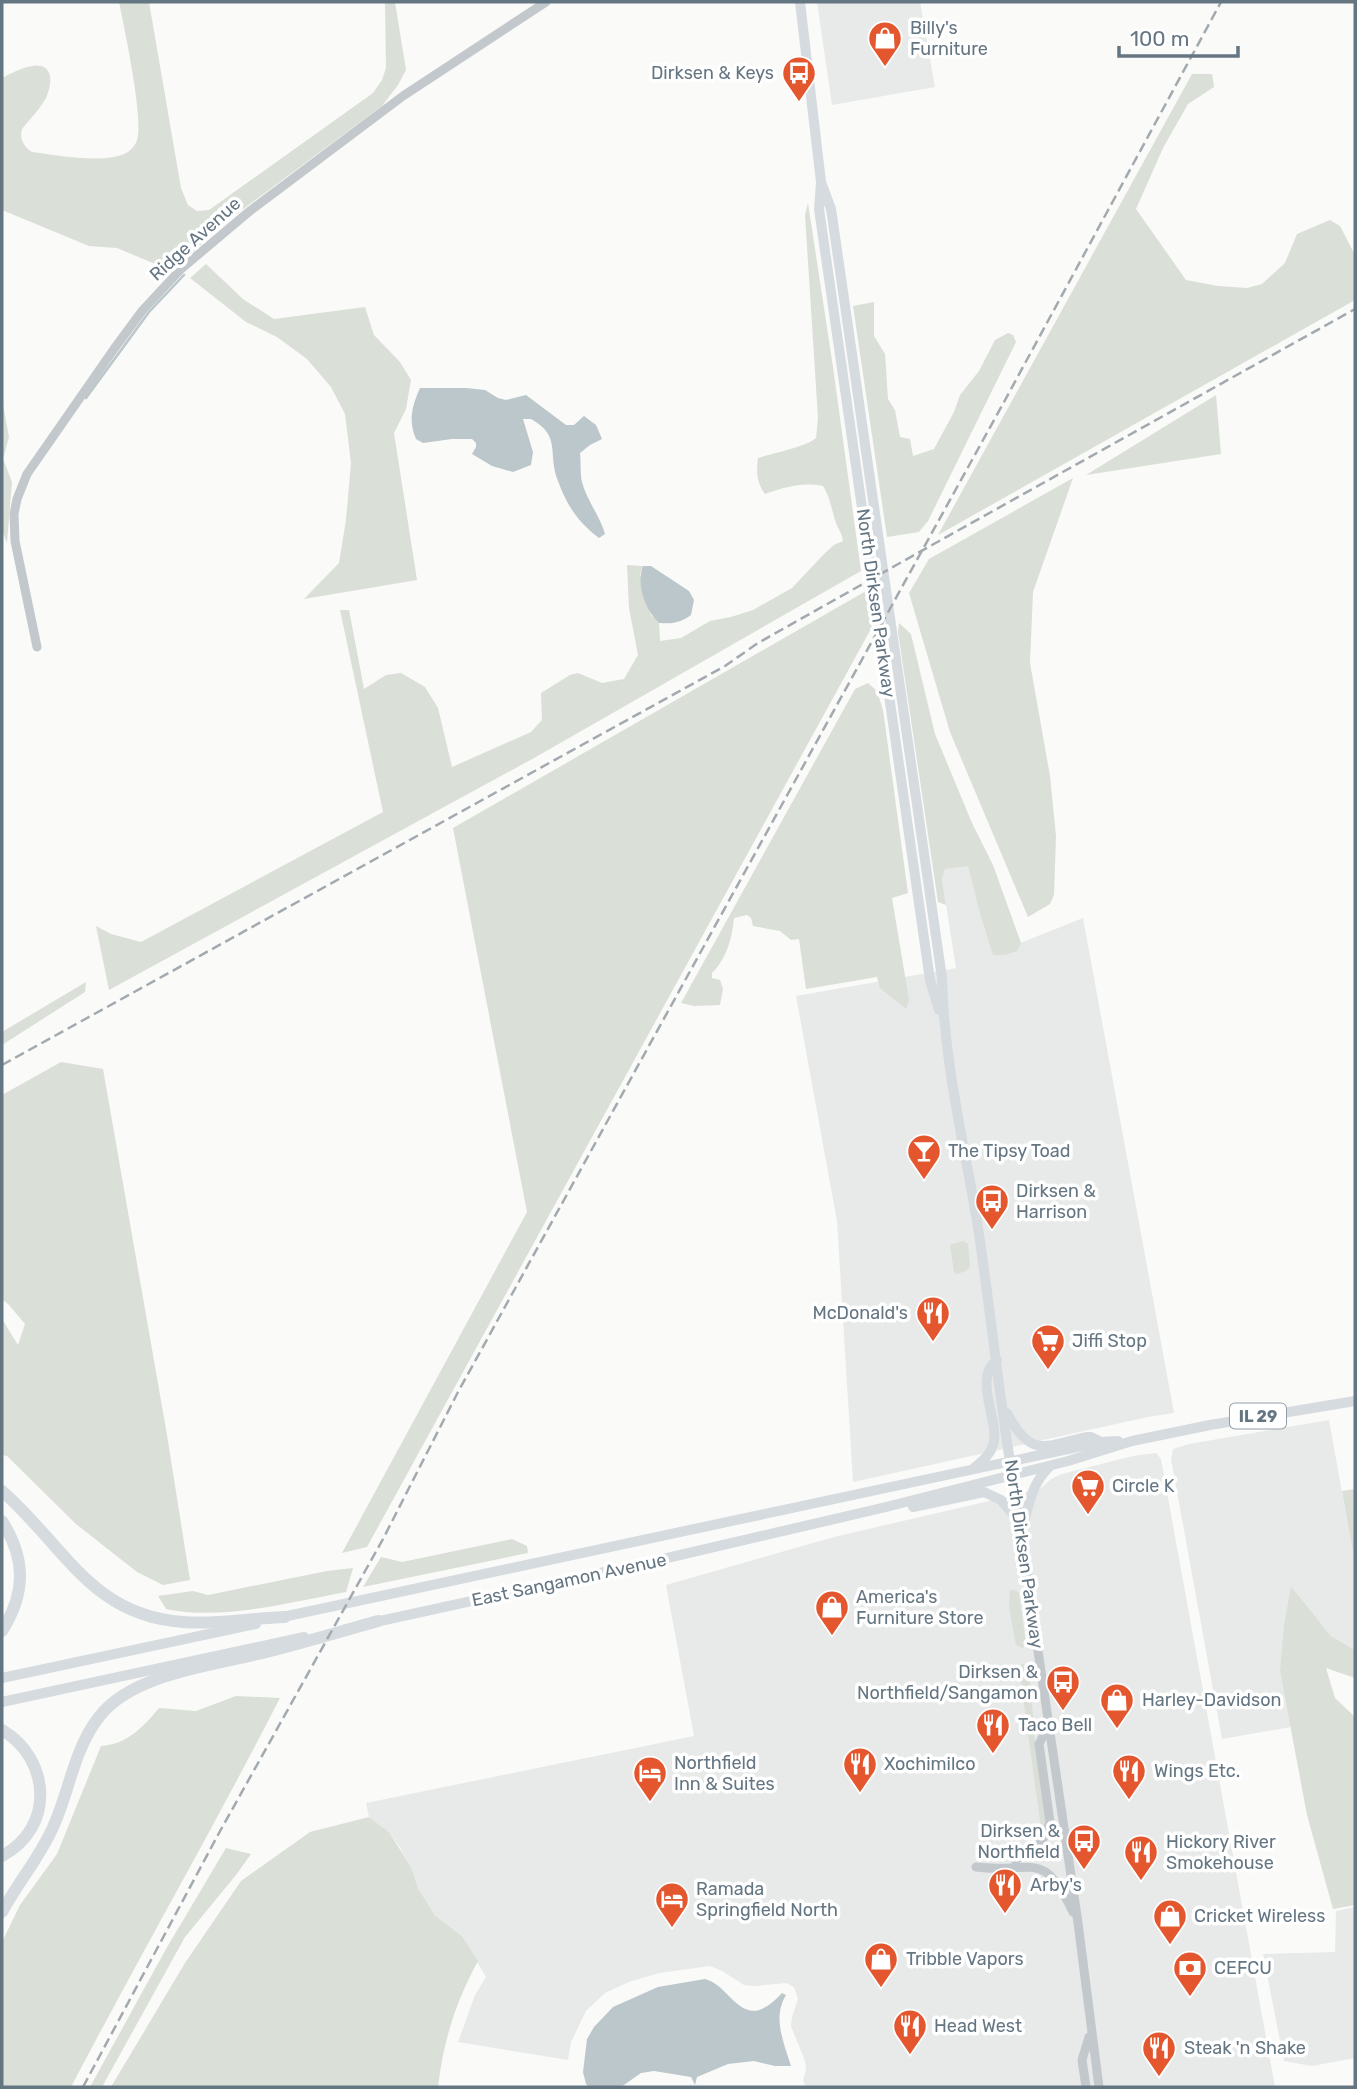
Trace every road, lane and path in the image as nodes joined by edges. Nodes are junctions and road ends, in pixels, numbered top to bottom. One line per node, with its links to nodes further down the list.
1 (546, 2): 4 (street, Ridge Avenue)
2 (800, 2): 3 (main road, North Dirksen Parkway)
3 (821, 182): 5 (main road, North Dirksen Parkway); 5 (main road, North Dirksen Parkway)
4 (37, 647)
5 (943, 1022): 6 (main road, North Dirksen Parkway)
6 (997, 1360): 8 (main road, North Dirksen Parkway); 13 (main road)
7 (1355, 1401): 9 (main road, East Sangamon Avenue / IL 29)
8 (1003, 1404): 10 (main road); 11 (main road, North Dirksen Parkway)
9 (1132, 1441): 10 (main road, East Sangamon Avenue / IL 29); 12 (main road, East Sangamon Avenue / IL 29)
10 (1101, 1442): 11 (main road, East Sangamon Avenue / IL 29)
11 (1010, 1462): 13 (main road, East Sangamon Avenue); 14 (main road, North Dirksen Parkway)
12 (1050, 1466): 14 (main road, East Sangamon Avenue / IL 29); 18 (main road)
13 (972, 1470): 19 (main road, East Sangamon Avenue)
14 (1012, 1474): 16 (main road, East Sangamon Avenue); 18 (street, North Dirksen Parkway)
15 (2, 1491): 19 (highway)
16 (886, 1507): 18 (main road); 20 (main road, East Sangamon Avenue)
17 (2, 1521): 21 (highway)
18 (1020, 1526): 25 (street, North Dirksen Parkway)
19 (285, 1617): 23 (main road, East Sangamon Avenue)
20 (380, 1621): 22 (highway)
21 (2, 1631)
22 (271, 1647): 24 (main road); 30 (highway)
23 (2, 1678)
24 (2, 1702)
25 (1049, 1725): 28 (street); 31 (street, North Dirksen Parkway)
26 (2, 1730): 27 (highway)
27 (2, 1856)
28 (1015, 1860)
29 (976, 1867): 31 (street)
30 (2, 1912)
31 (1078, 1923): 32 (street, North Dirksen Parkway)
32 (1091, 2032): 33 (street); 34 (street, North Dirksen Parkway)
33 (1086, 2087)
34 (1098, 2087)

